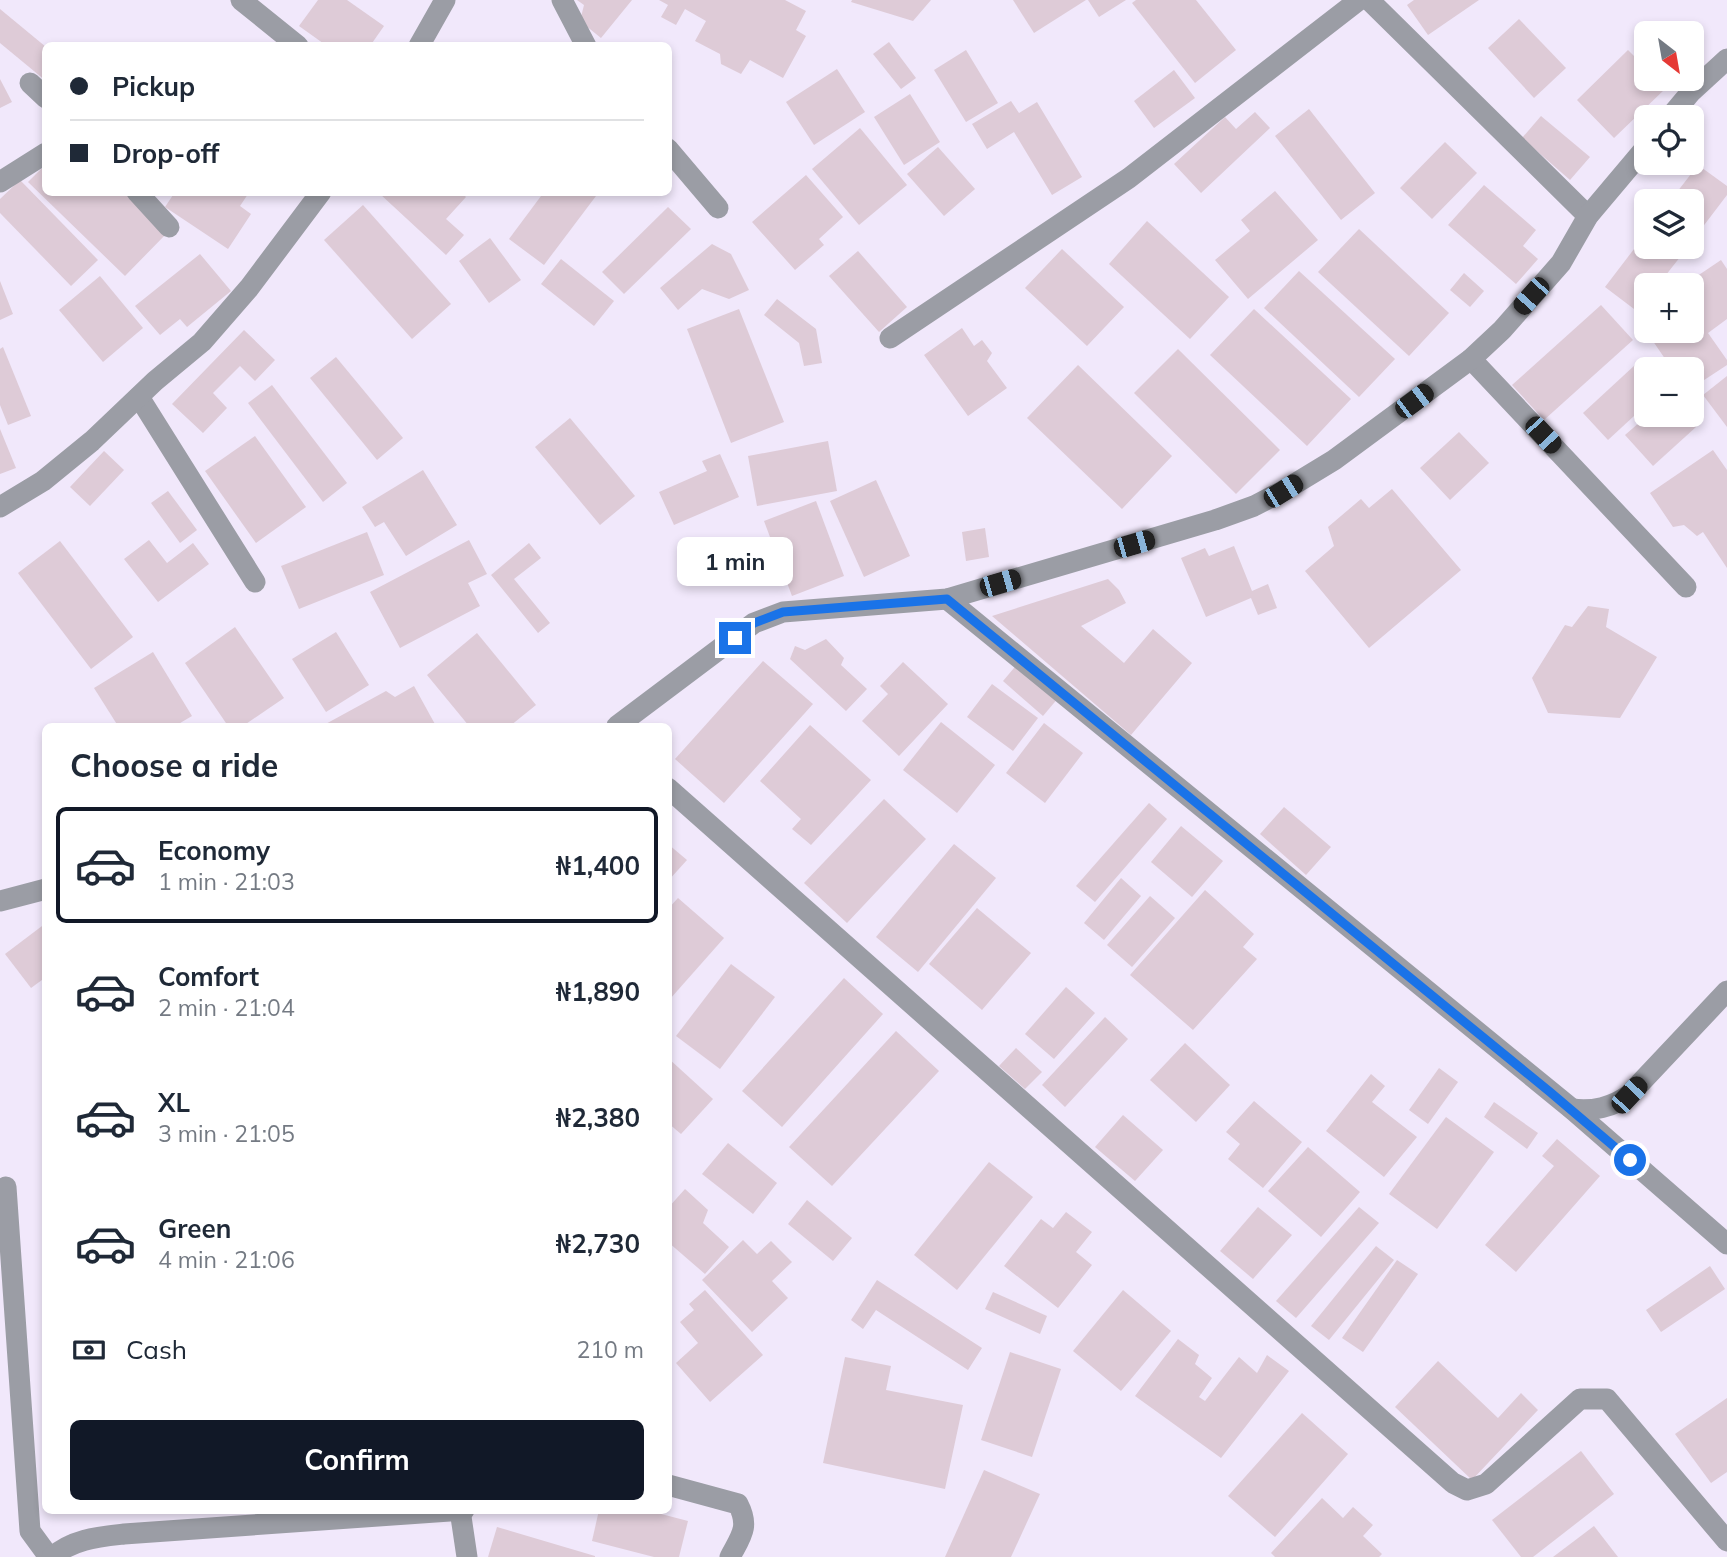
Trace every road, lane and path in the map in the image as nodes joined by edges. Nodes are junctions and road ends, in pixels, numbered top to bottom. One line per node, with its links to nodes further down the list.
1 (242, 0): 6 (street)
2 (445, 0): 7 (street)
3 (562, 0): 8 (street)
4 (1359, 0): 20 (street)
5 (1369, 0): 18 (street)
6 (293, 42)
7 (421, 42)
8 (584, 42)
9 (1727, 59): 10 (street)
10 (1680, 105)
11 (672, 154): 17 (street)
12 (42, 155): 14 (street)
13 (1634, 161): 18 (street)
14 (0, 181)
15 (141, 196): 19 (street)
16 (318, 196): 22 (street)
17 (718, 208)
18 (1588, 216): 21 (street)
19 (169, 227)
20 (890, 338)
21 (1471, 359): 25 (street); 26 (street)
22 (139, 397): 23 (street); 24 (street)
23 (0, 507)
24 (255, 582)
25 (1686, 587)
26 (947, 599): 27 (street); 32 (street)
27 (621, 723)
28 (672, 792): 38 (street)
29 (42, 890): 30 (street)
30 (0, 901)
31 (1727, 991): 32 (street)
32 (1572, 1109): 34 (street)
33 (6, 1187): 39 (street)
34 (1727, 1244)
35 (672, 1486): 41 (street)
36 (417, 1514): 39 (street)
37 (461, 1514): 40 (street)
38 (1727, 1541)
39 (51, 1557)
40 (467, 1557)
41 (730, 1557)

